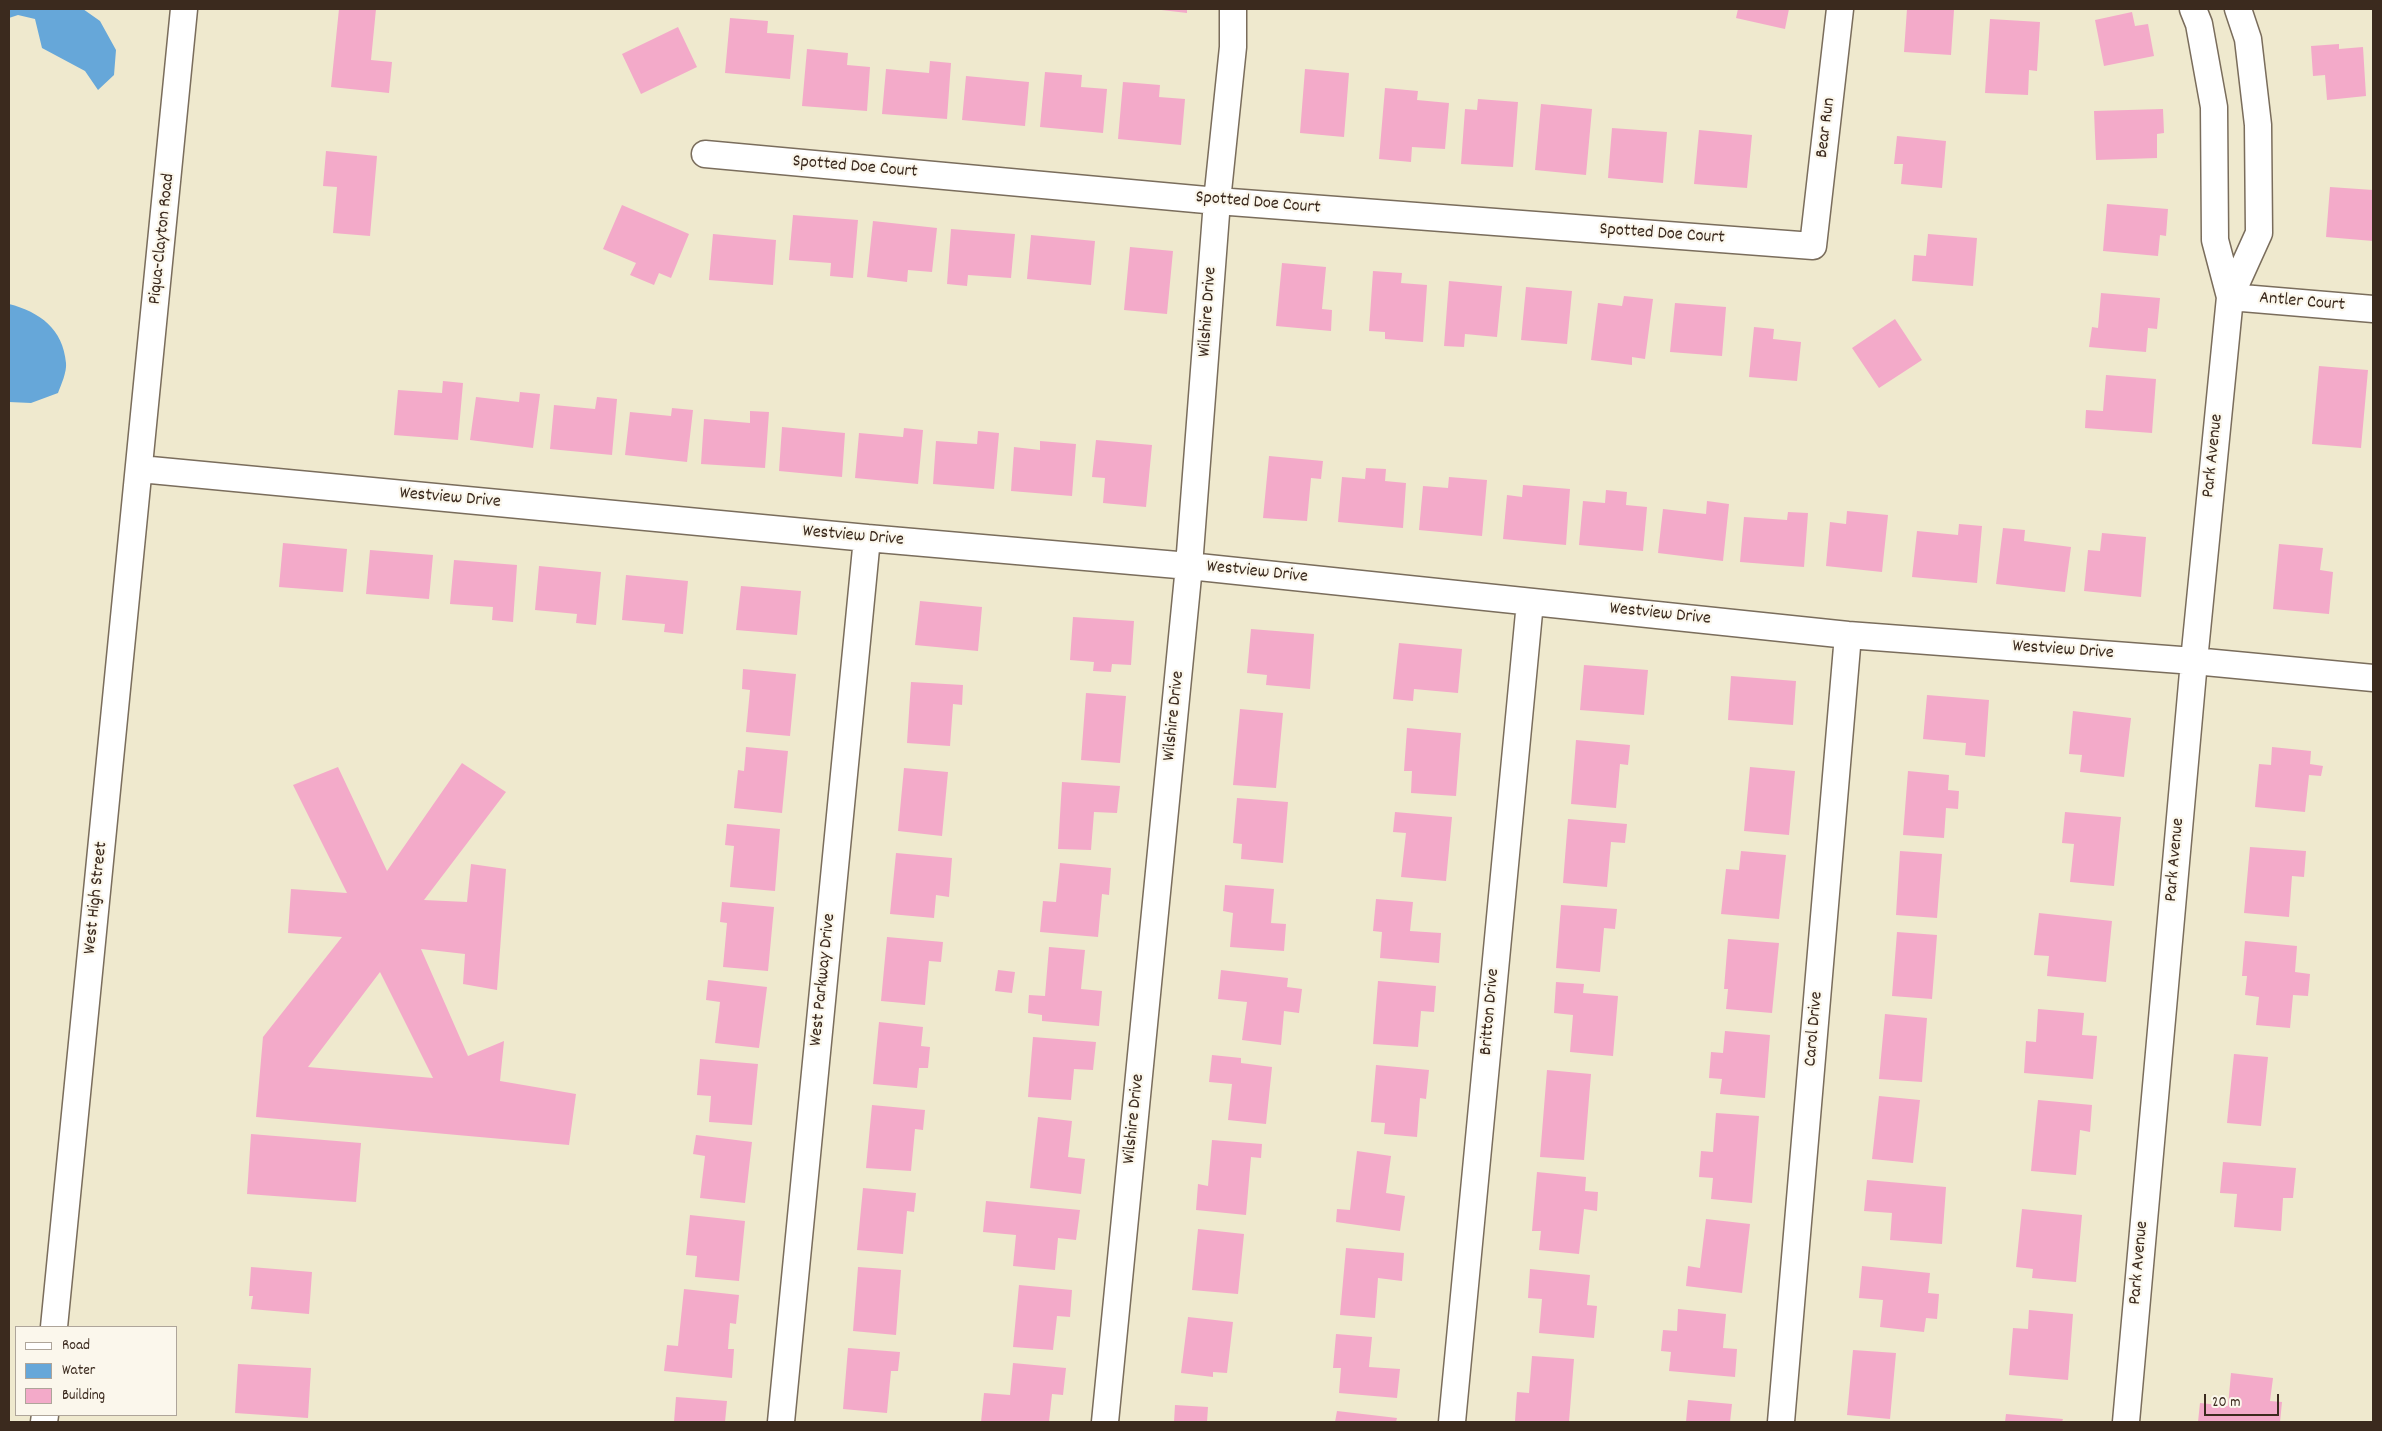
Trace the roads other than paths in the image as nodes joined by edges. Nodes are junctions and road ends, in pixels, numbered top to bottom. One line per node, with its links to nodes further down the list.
1 (184, 9): 11 (street, Piqua-Clayton Road)
2 (1233, 9): 7 (street, Wilshire Drive)
3 (1840, 9): 8 (street, Bear Run)
4 (2193, 9): 9 (street, Park Avenue)
5 (2238, 9): 9 (street, Park Avenue)
6 (705, 154): 7 (street, Spotted Doe Court)
7 (1217, 201): 8 (street, Spotted Doe Court); 13 (street, Wilshire Drive)
8 (1813, 246)
9 (2230, 297): 10 (street, Antler Court); 16 (street, Park Avenue)
10 (2373, 309)
11 (140, 469): 12 (street, Westview Drive); 18 (street, West High Street)
12 (867, 538): 13 (street, Westview Drive); 19 (street, West Parkway Drive)
13 (1189, 566): 14 (street, Westview Drive); 20 (street, Wilshire Drive)
14 (1530, 602): 15 (street, Westview Drive); 21 (street, Britton Drive)
15 (1848, 635): 16 (street, Westview Drive); 22 (street, Carol Drive)
16 (2194, 661): 17 (street, Westview Drive); 23 (street, Park Avenue)
17 (2373, 678)
18 (54, 1326)
19 (781, 1422)
20 (1105, 1422)
21 (1452, 1422)
22 (1781, 1422)
23 (2126, 1422)

